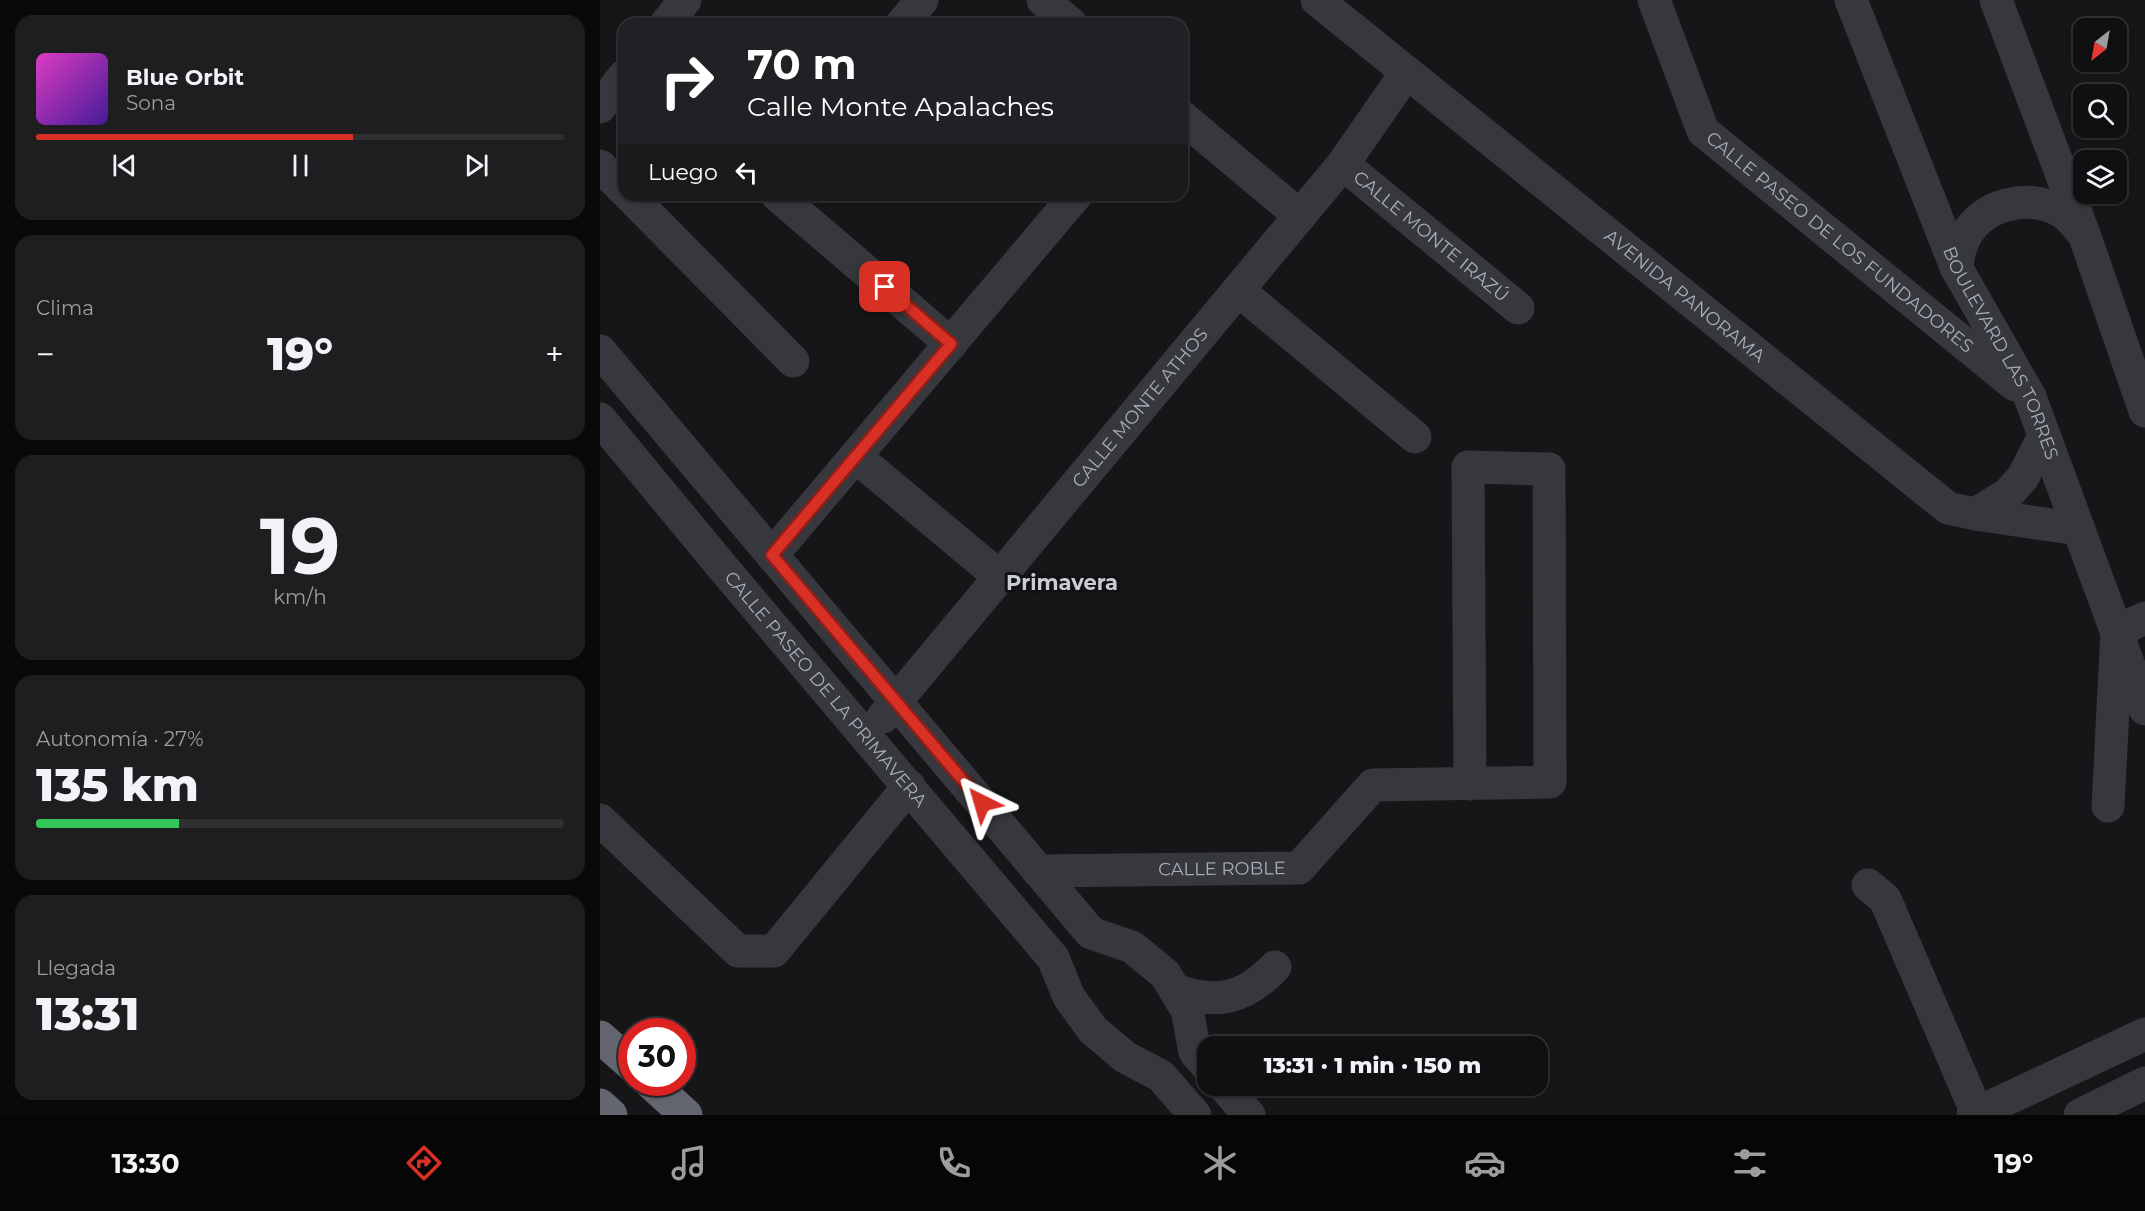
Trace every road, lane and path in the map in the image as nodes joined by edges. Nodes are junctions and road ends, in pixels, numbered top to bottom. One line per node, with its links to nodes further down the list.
1 (685, 0): 8 (street)
2 (922, 0): 9 (street)
3 (1042, 0): 10 (street)
4 (1317, 0): 11 (street, AVENIDA PANORAMA)
5 (1654, 0): 29 (street, CALLE PASEO DE LOS FUNDADORES)
6 (1851, 0): 23 (street, BOULEVARD LAS TORRES)
7 (1995, 0): 22 (street)
8 (671, 18)
9 (907, 18)
10 (1064, 18)
11 (1406, 73): 15 (street, CALLE MONTE ATHOS); 35 (street, AVENIDA PANORAMA)
12 (618, 84): 13 (street)
13 (600, 106)
14 (1188, 122): 21 (street)
15 (1343, 164): 21 (street, CALLE MONTE ATHOS); 25 (street, CALLE MONTE IRAZÚ)
16 (600, 166): 17 (street)
17 (618, 184)
18 (635, 201): 28 (street)
19 (784, 201): 26 (street)
20 (1071, 201): 26 (street)
21 (1300, 216): 24 (street, CALLE MONTE ATHOS)
22 (2084, 234): 23 (street); 30 (street)
23 (1956, 267): 29 (street, BOULEVARD LAS TORRES)
24 (1238, 290): 33 (street); 38 (street, CALLE MONTE ATHOS)
25 (1518, 309)
26 (951, 344): 34 (street)
27 (600, 351): 37 (street)
28 (793, 361)
29 (2030, 397): 32 (street, BOULEVARD LAS TORRES)
30 (2145, 411)
31 (600, 420): 42 (street, CALLE PASEO DE LA PRIMAVERA)
32 (2044, 436): 35 (street); 36 (street, BOULEVARD LAS TORRES)
33 (1415, 437)
34 (856, 457): 37 (street); 38 (street)
35 (1975, 514): 36 (street, AVENIDA PANORAMA)
36 (2079, 529): 39 (street, BOULEVARD LAS TORRES)
37 (772, 555): 40 (street)
38 (1000, 577): 40 (street, CALLE MONTE ATHOS)
39 (2131, 625): 41 (street, BOULEVARD LAS TORRES); 45 (street)
40 (896, 701): 42 (street, CALLE MONTE ATHOS); 47 (street)
41 (2145, 709)
42 (867, 736): 44 (street, CALLE PASEO DE LA PRIMAVERA)
43 (1470, 784): 43 (street, CALLE ROBLE); 47 (street, CALLE ROBLE)
44 (909, 786): 46 (street); 50 (street, CALLE PASEO DE LA PRIMAVERA)
45 (2108, 806)
46 (600, 820)
47 (1038, 871): 49 (street)
48 (1868, 885): 63 (street)
49 (1091, 933): 50 (street); 52 (street)
50 (1053, 958): 58 (street, CALLE PASEO DE LA PRIMAVERA)
51 (1275, 967): 52 (street)
52 (1175, 990): 55 (street)
53 (2145, 1034): 63 (street)
54 (600, 1037): 56 (highway)
55 (1197, 1046)
56 (618, 1053)
57 (1197, 1061): 58 (street)
58 (1161, 1076): 66 (street, CALLE PASEO DE LA PRIMAVERA)
59 (2145, 1083): 68 (street)
60 (665, 1096): 65 (highway)
61 (1233, 1096): 67 (street)
62 (600, 1105): 64 (highway)
63 (1975, 1114)
64 (611, 1115)
65 (686, 1115)
66 (1194, 1115)
67 (1249, 1115)
68 (2080, 1115)

